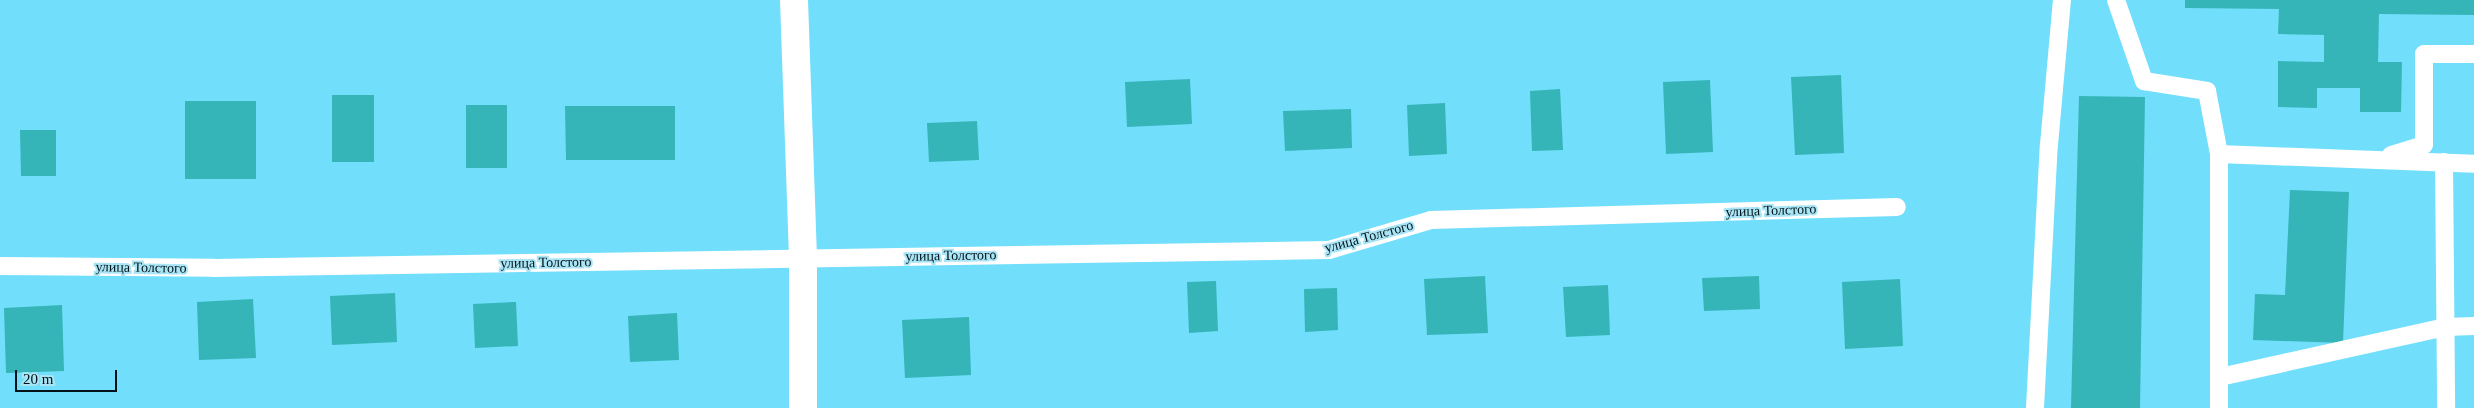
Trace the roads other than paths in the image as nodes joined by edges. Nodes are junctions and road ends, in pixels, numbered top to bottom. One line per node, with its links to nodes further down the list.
1 (794, 0): 10 (street)
2 (2062, 0): 16 (lane)
3 (2116, 0): 5 (lane)
4 (2474, 54): 6 (lane)
5 (2219, 154): 6 (lane); 14 (lane)
6 (2378, 159): 7 (lane)
7 (2444, 162): 8 (lane); 13 (lane)
8 (2474, 164)
9 (1897, 207): 10 (lane, улица Толстого)
10 (803, 258): 11 (lane, улица Толстого); 15 (street)
11 (0, 266)
12 (2474, 326): 13 (lane)
13 (2446, 327): 14 (lane); 18 (lane)
14 (2220, 376): 17 (lane)
15 (803, 408)
16 (2035, 408)
17 (2219, 408)
18 (2446, 408)

